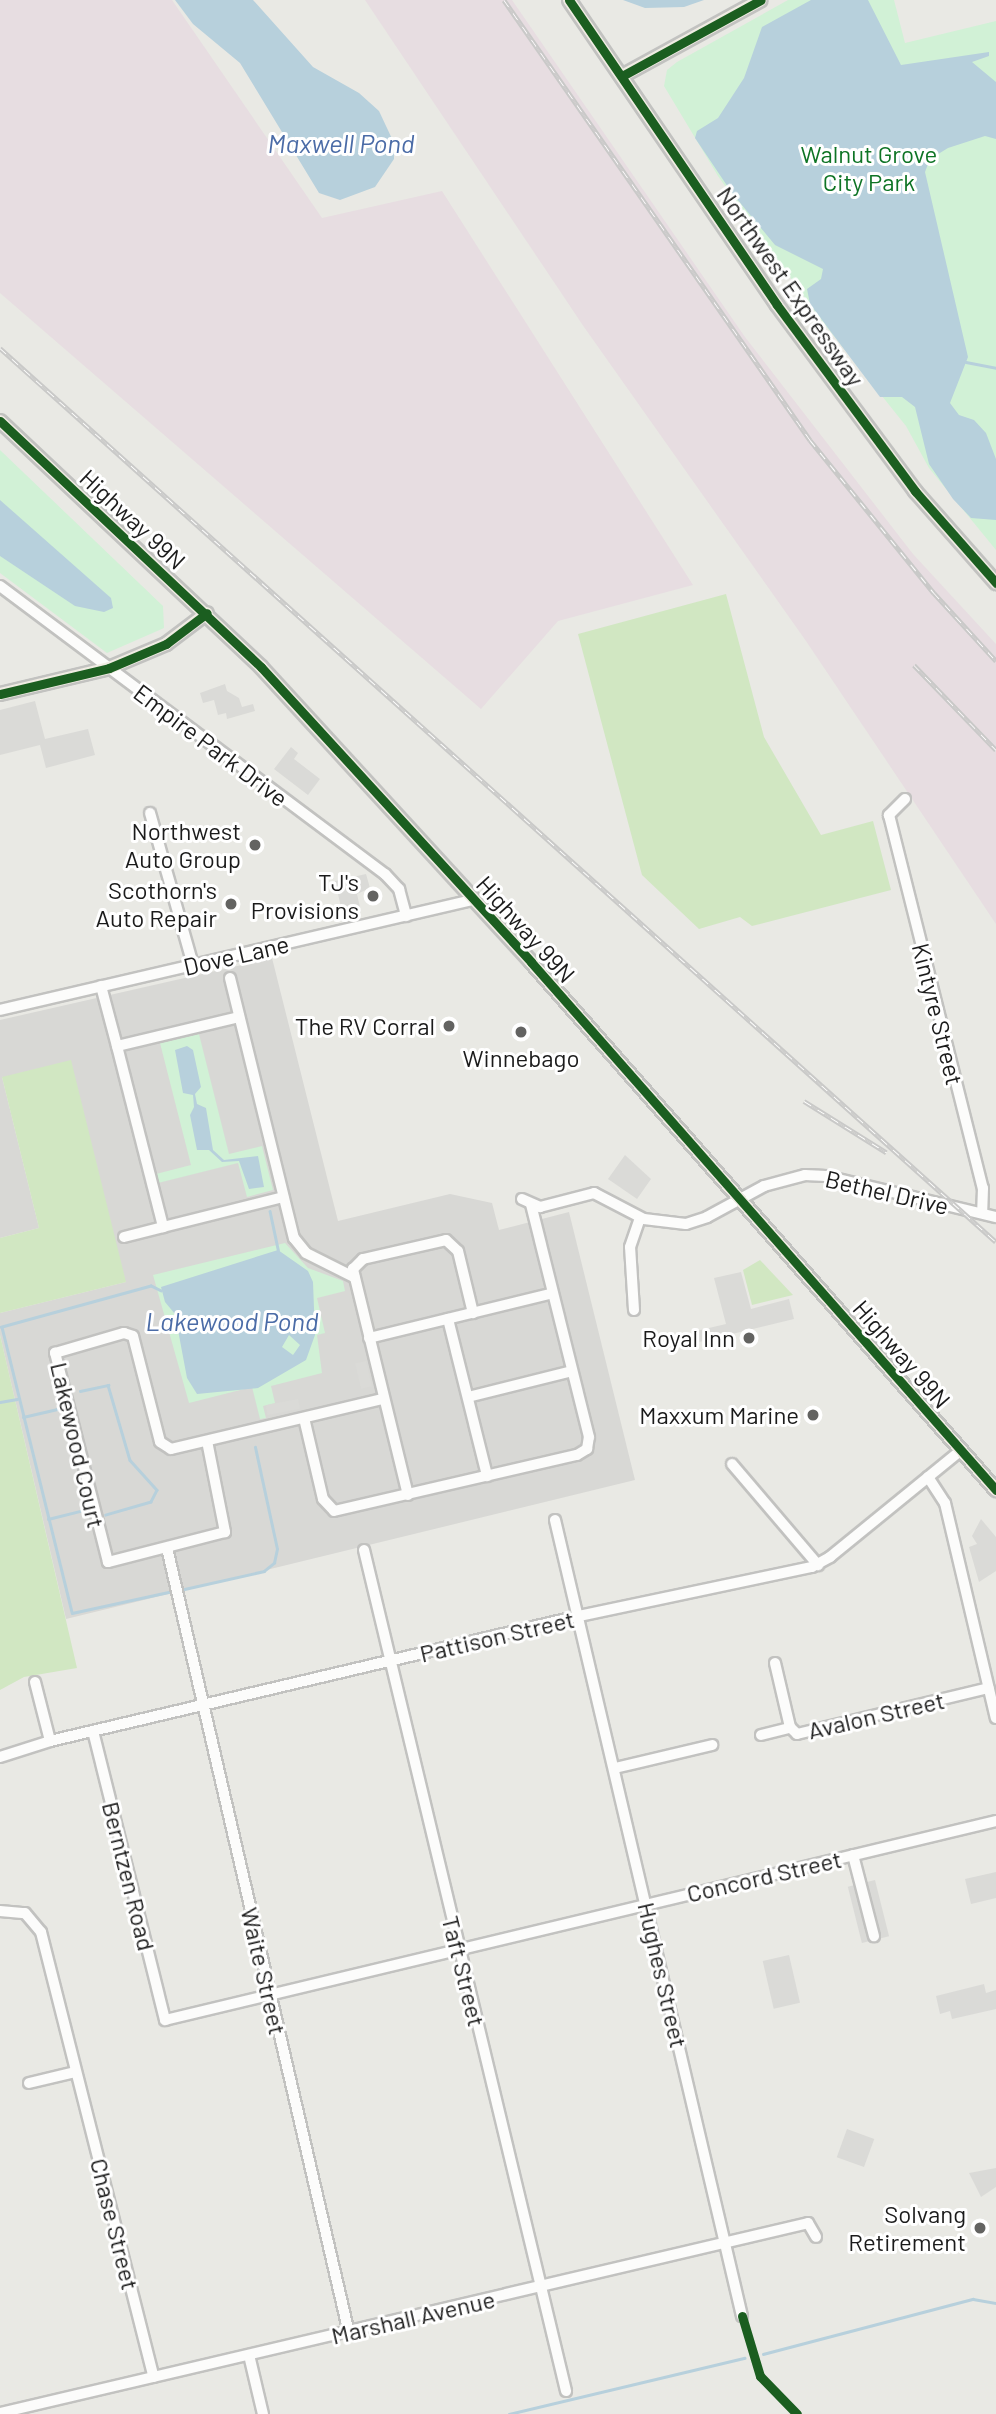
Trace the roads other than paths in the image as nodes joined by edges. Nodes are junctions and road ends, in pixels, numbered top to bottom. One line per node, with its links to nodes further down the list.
1 (569, 0): 3 (main road, Northwest Expressway)
2 (761, 0): 3 (main road)
3 (622, 76): 5 (main road, Northwest Expressway)
4 (0, 421): 7 (main road, Highway 99N)
5 (996, 583)
6 (0, 586): 8 (street, Empire Park Drive)
7 (206, 613): 8 (main road); 12 (main road, Highway 99N)
8 (109, 668): 9 (main road); 13 (street, Empire Park Drive)
9 (0, 694)
10 (905, 799): 24 (street, Kintyre Street)
11 (150, 813): 14 (street)
12 (472, 900): 13 (street, Dove Lane); 21 (main road, Highway 99N)
13 (406, 916): 14 (street, Dove Lane)
14 (193, 965): 16 (street, Dove Lane)
15 (230, 978): 18 (street)
16 (101, 986): 17 (street, Dove Lane); 19 (street)
17 (0, 1010)
18 (239, 1017): 19 (street); 20 (street)
19 (117, 1046): 27 (street)
20 (283, 1197): 27 (street); 29 (street)
21 (739, 1197): 24 (street, Bethel Drive); 25 (street); 40 (main road, Highway 99N)
22 (522, 1199): 23 (street)
23 (531, 1205): 25 (street); 30 (street)
24 (982, 1213): 26 (street, Bethel Drive)
25 (640, 1217): 31 (street)
26 (996, 1217)
27 (163, 1227): 28 (street)
28 (124, 1237)
29 (354, 1277): 32 (street); 34 (street)
30 (553, 1293): 32 (street); 35 (street)
31 (634, 1310)
32 (473, 1313): 33 (street)
33 (448, 1319): 34 (street); 36 (street)
34 (369, 1338): 37 (street)
35 (572, 1371): 36 (street); 42 (street)
36 (468, 1397): 42 (street)
37 (383, 1399): 38 (street, Lakewood Court); 45 (street)
38 (304, 1418): 39 (street, Lakewood Court); 45 (street)
39 (207, 1441): 47 (street, Lakewood Court); 47 (street, Lakewood Court)
40 (961, 1450): 43 (street, Pattison Street); 44 (main road, Highway 99N)
41 (732, 1464): 49 (street)
42 (487, 1476): 45 (street)
43 (928, 1477): 49 (street, Pattison Street); 54 (street)
44 (996, 1490)
45 (408, 1495)
46 (555, 1520): 50 (street, Hughes Street)
47 (167, 1548): 55 (street, Waite Street)
48 (364, 1550): 51 (street, Taft Street)
49 (818, 1564): 50 (street, Pattison Street)
50 (579, 1616): 51 (street, Pattison Street); 63 (street, Hughes Street)
51 (391, 1661): 55 (street, Pattison Street); 69 (street, Taft Street)
52 (775, 1663): 57 (street, Avalon Street)
53 (35, 1682): 60 (street)
54 (989, 1688): 56 (street); 57 (street, Avalon Street)
55 (203, 1705): 58 (street, Pattison Street); 70 (street, Waite Street)
56 (996, 1718)
57 (790, 1728): 59 (street)
58 (93, 1731): 60 (street, Pattison Street); 71 (street, Berntzen Road)
59 (761, 1735)
60 (50, 1741): 62 (street, Pattison Street)
61 (712, 1745): 63 (street)
62 (0, 1757)
63 (615, 1768): 66 (street, Hughes Street)
64 (996, 1821): 65 (street, Concord Street)
65 (853, 1855): 66 (street, Concord Street); 68 (street)
66 (647, 1905): 69 (street, Concord Street); 75 (street, Hughes Street)
67 (0, 1911): 72 (street, Chase Street)
68 (874, 1937)
69 (459, 1949): 70 (street, Concord Street); 76 (street, Taft Street)
70 (270, 1995): 71 (street, Concord Street); 78 (street, Waite Street)
71 (165, 2020)
72 (75, 2072): 73 (street); 80 (street, Chase Street)
73 (29, 2083)
74 (816, 2237): 75 (street, Marshall Avenue)
75 (724, 2242): 76 (street, Marshall Avenue); 77 (street, Hughes Street)
76 (541, 2287): 78 (street, Marshall Avenue); 81 (street, Taft Street)
77 (742, 2316)
78 (349, 2333): 79 (street, Marshall Avenue)
79 (249, 2355): 80 (street, Marshall Avenue); 83 (street)
80 (154, 2377): 82 (street, Marshall Avenue)
81 (566, 2391)
82 (0, 2413)
83 (263, 2414)

